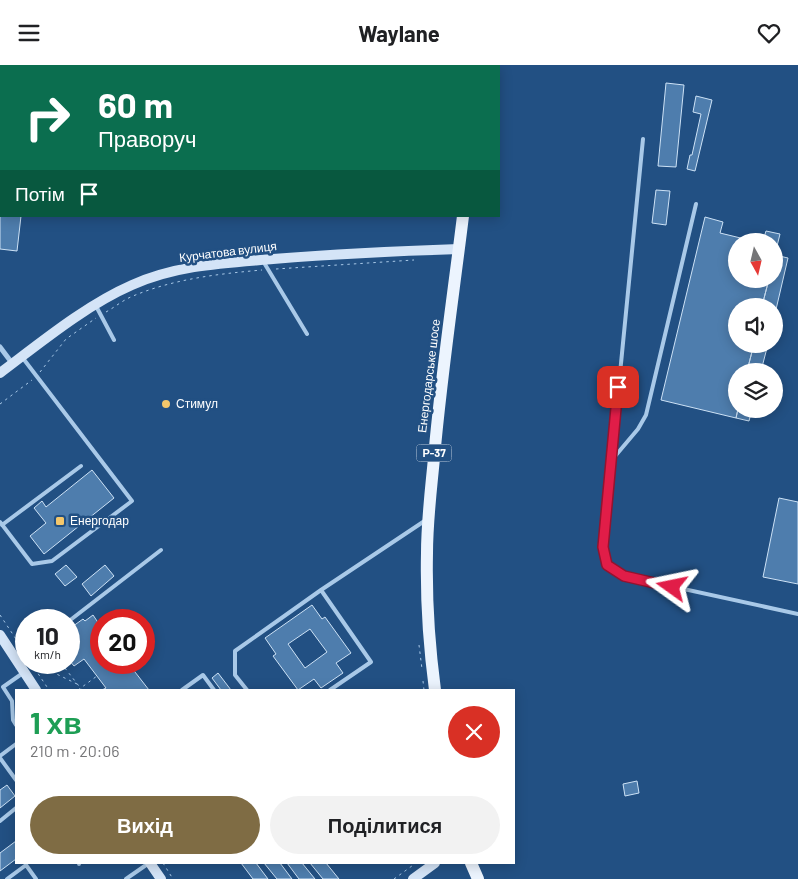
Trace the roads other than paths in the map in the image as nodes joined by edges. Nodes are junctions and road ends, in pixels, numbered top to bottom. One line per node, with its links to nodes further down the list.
1 (643, 139): 13 (lane)
2 (696, 204): 13 (lane)
3 (463, 217): 4 (main road, Енергодарське шосе / Р-37)
4 (459, 249): 5 (street, Курчатова вулиця); 15 (main road, Енергодарське шосе / Р-37)
5 (262, 260): 6 (street, Курчатова вулиця); 7 (lane)
6 (95, 304): 8 (lane); 10 (street, Курчатова вулиця)
7 (307, 334)
8 (114, 340)
9 (0, 347): 11 (street)
10 (22, 357): 11 (street, Курчатова вулиця); 16 (lane)
11 (13, 363): 12 (street, Курчатова вулиця)
12 (0, 373)
13 (611, 461): 20 (lane)
14 (81, 466): 16 (lane)
15 (428, 519): 18 (lane); 31 (main road, Енергодарське шосе / Р-37)
16 (1, 524)
17 (161, 550): 19 (lane)
18 (321, 589): 29 (lane); 30 (lane)
19 (80, 613)
20 (798, 614)
21 (0, 635): 22 (street)
22 (15, 658)
23 (21, 674): 25 (lane)
24 (25, 674): 26 (street)
25 (2, 688): 32 (lane)
26 (35, 689)
27 (183, 689): 28 (lane)
28 (213, 689)
29 (246, 689)
30 (331, 689)
31 (435, 689)
32 (15, 723)
33 (15, 745): 34 (lane)
34 (0, 757): 35 (lane)
35 (15, 779)
36 (15, 809): 37 (lane)
37 (0, 821)
38 (28, 864): 43 (lane); 44 (lane)
39 (148, 864): 45 (lane)
40 (150, 864): 46 (street)
41 (434, 864): 47 (street)
42 (472, 864): 48 (main road)
43 (8, 879)
44 (36, 879)
45 (126, 879)
46 (161, 879)
47 (413, 879)
48 (478, 879)

